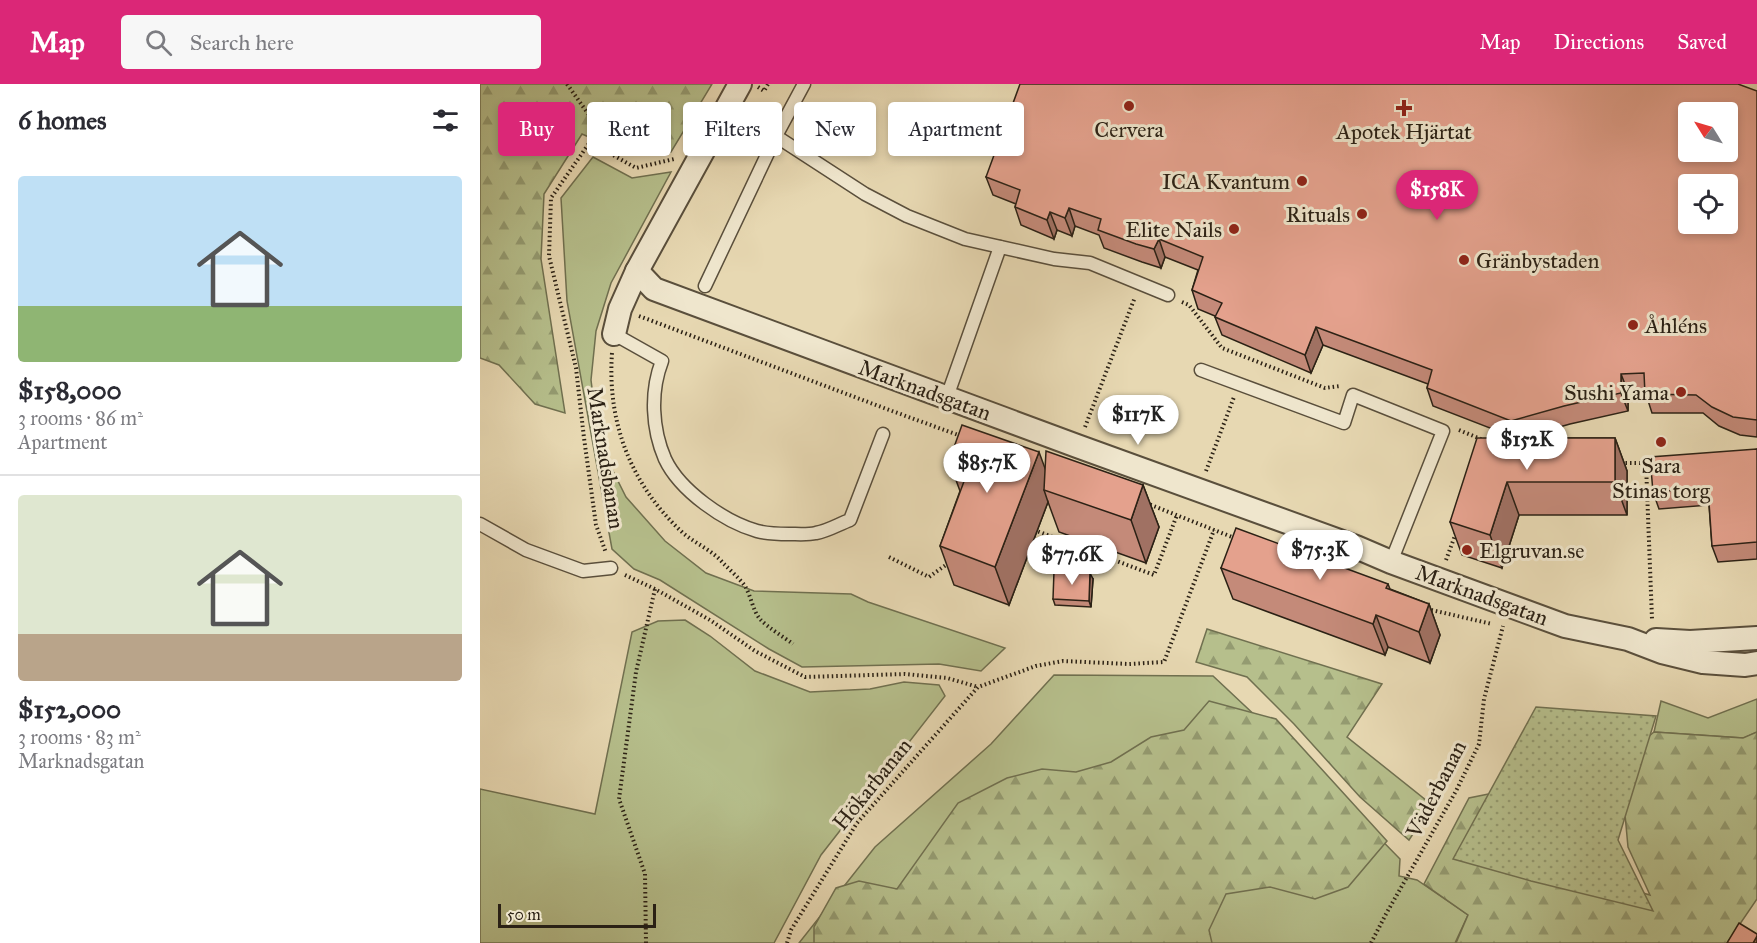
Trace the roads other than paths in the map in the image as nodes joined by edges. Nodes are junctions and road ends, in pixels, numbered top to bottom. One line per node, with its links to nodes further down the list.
1 (740, 84): 3 (street)
2 (804, 84): 4 (lane)
3 (730, 102)
4 (782, 125)
5 (782, 140): 8 (lane)
6 (700, 156): 9 (street)
7 (767, 156): 10 (lane)
8 (1000, 247): 11 (lane); 14 (lane)
9 (637, 271): 12 (street); 14 (street, Marknadsgatan)
10 (705, 286)
11 (1168, 295)
12 (614, 334): 15 (lane)
13 (1201, 370): 17 (lane)
14 (947, 398): 17 (street, Marknadsgatan)
15 (883, 434)
16 (480, 524): 18 (lane)
17 (1391, 562): 20 (street, Marknadsgatan)
18 (611, 568)
19 (1757, 638): 20 (street, Marknadsgatan)
20 (1628, 639): 21 (street, Marknadsgatan)
21 (1757, 663)

